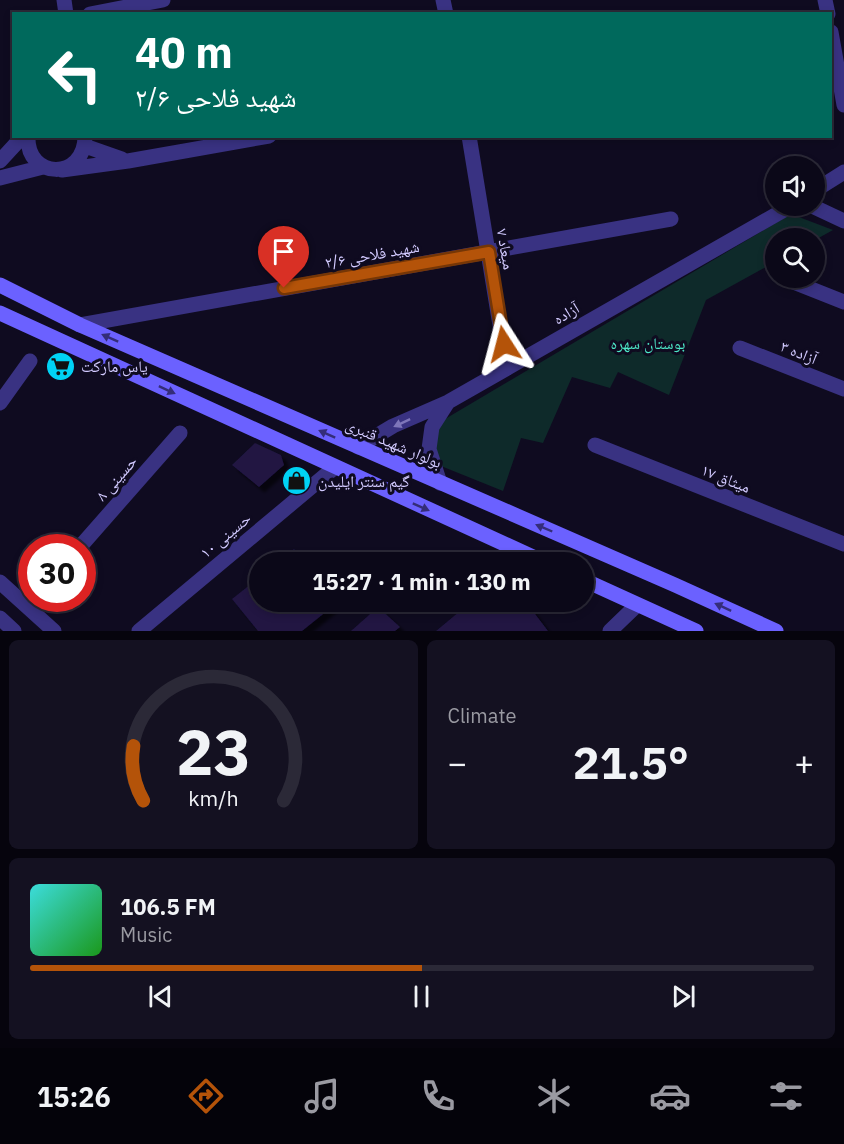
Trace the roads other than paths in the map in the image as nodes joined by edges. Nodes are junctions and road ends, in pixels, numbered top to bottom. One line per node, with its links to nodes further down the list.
1 (164, 0): 2 (street)
2 (101, 12)
3 (835, 36): 4 (street)
4 (844, 105)
5 (20, 138): 10 (street)
6 (28, 138): 12 (street)
7 (258, 138): 11 (street)
8 (469, 138): 21 (street, میعاد ۷)
9 (85, 139): 11 (street); 13 (street)
10 (0, 161)
11 (128, 161): 13 (street)
12 (43, 167): 13 (street); 15 (street)
13 (62, 170)
14 (844, 172): 16 (street)
15 (0, 178)
16 (825, 184)
17 (825, 212): 20 (street)
18 (773, 216): 29 (street, آزاده)
19 (671, 219): 21 (street, شهید فلاحی ۲/۶)
20 (844, 221)
21 (489, 252): 26 (street, شهید فلاحی ۲/۶); 29 (street, میعاد ۷)
22 (0, 285): 26 (main road, بولوار شهید قنبری)
23 (809, 288): 24 (street)
24 (844, 302)
25 (0, 313): 36 (main road, one-way to 36)
26 (80, 325): 35 (main road, بولوار شهید قنبری, one-way to 26)
27 (740, 348): 30 (street, آزاده ۳)
28 (30, 361): 31 (street)
29 (507, 368): 32 (street, آزاده)
30 (844, 389)
31 (0, 402)
32 (448, 402): 35 (street, آزاده, one-way to 35); 37 (street)
33 (180, 433): 38 (street, حسینی ۸)
34 (595, 445): 39 (street, میثاق ۱۷)
35 (358, 447): 37 (main road, بولوار شهید قنبری)
36 (334, 468): 40 (main road, one-way to 40); 51 (street, حسینی ۱۰)
37 (440, 483): 54 (main road, بولوار شهید قنبری, one-way to 37)
38 (91, 534)
39 (844, 544)
40 (513, 549): 41 (lane); 42 (main road)
41 (510, 552)
42 (520, 552)
43 (0, 582): 45 (street)
44 (594, 585): 46 (main road)
45 (18, 594)
46 (637, 605): 52 (street); 53 (main road)
47 (38, 612): 50 (street)
48 (0, 618): 49 (street)
49 (14, 631)
50 (54, 631)
51 (139, 631)
52 (610, 631)
53 (696, 631)
54 (776, 631)

